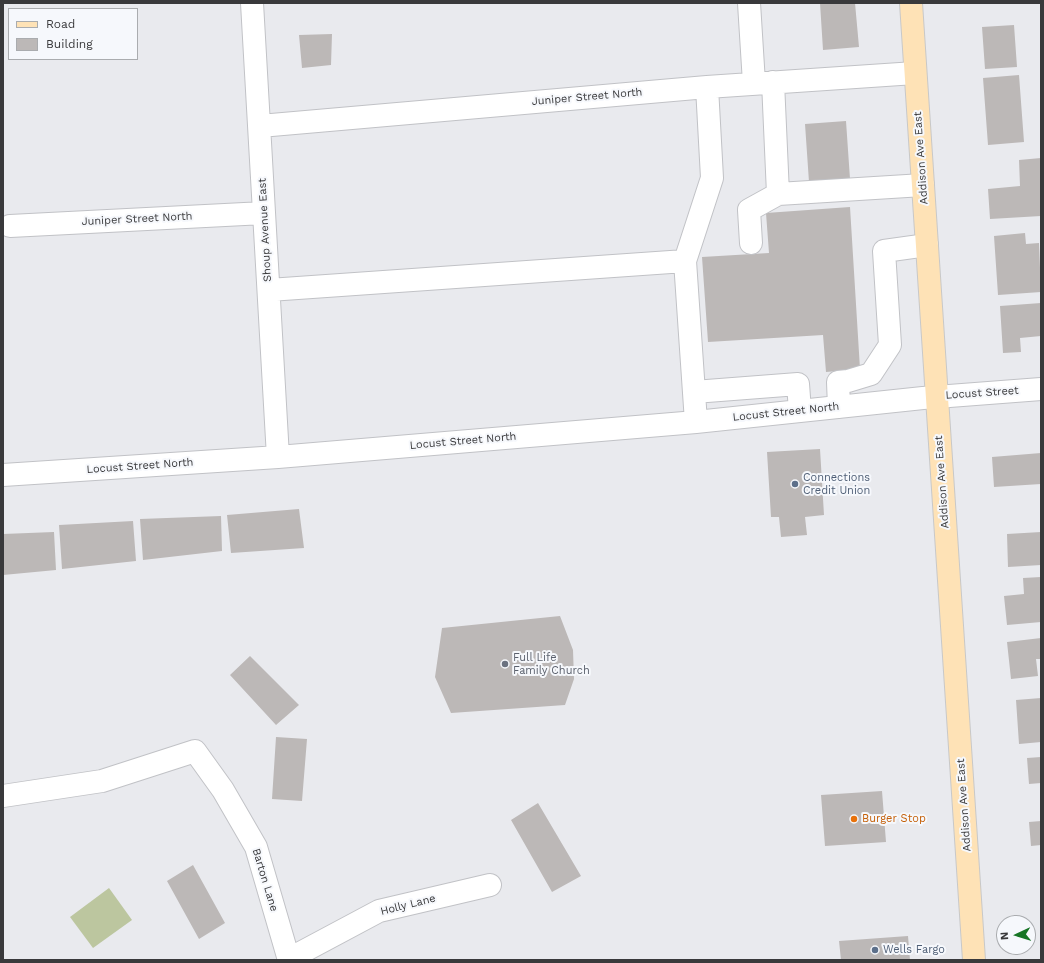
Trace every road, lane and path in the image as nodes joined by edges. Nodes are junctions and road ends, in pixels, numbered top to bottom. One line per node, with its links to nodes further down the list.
1 (252, 3): 7 (street, Shoup Avenue East)
2 (749, 3): 5 (street)
3 (911, 3): 4 (main road, Addison Ave East)
4 (915, 73): 5 (street, Juniper Street North); 8 (main road, Addison Ave East)
5 (764, 83): 6 (street, Juniper Street North); 9 (street)
6 (707, 87): 7 (street, Juniper Street North); 14 (street)
7 (260, 126): 10 (street, Shoup Avenue East)
8 (923, 185): 9 (street); 13 (main road, Addison Ave East)
9 (778, 194): 12 (street)
10 (264, 213): 11 (street, Juniper Street North); 15 (street, Shoup Avenue East)
11 (10, 226)
12 (751, 243)
13 (927, 245): 18 (main road, Addison Ave East); 19 (street)
14 (685, 261): 15 (street); 17 (street)
15 (269, 290): 22 (street, Shoup Avenue East)
16 (1041, 389): 18 (street, Locust Street)
17 (694, 392): 20 (street); 21 (street)
18 (930, 397): 19 (street, Locust Street North); 27 (main road, Addison Ave East)
19 (839, 406): 20 (street, Locust Street North)
20 (800, 411): 21 (street, Locust Street North)
21 (696, 422): 22 (street, Locust Street North)
22 (278, 457): 23 (street, Locust Street North)
23 (3, 476)
24 (3, 796): 26 (street, Barton Lane)
25 (490, 885): 26 (street, Holly Lane)
26 (289, 959)
27 (974, 960)

